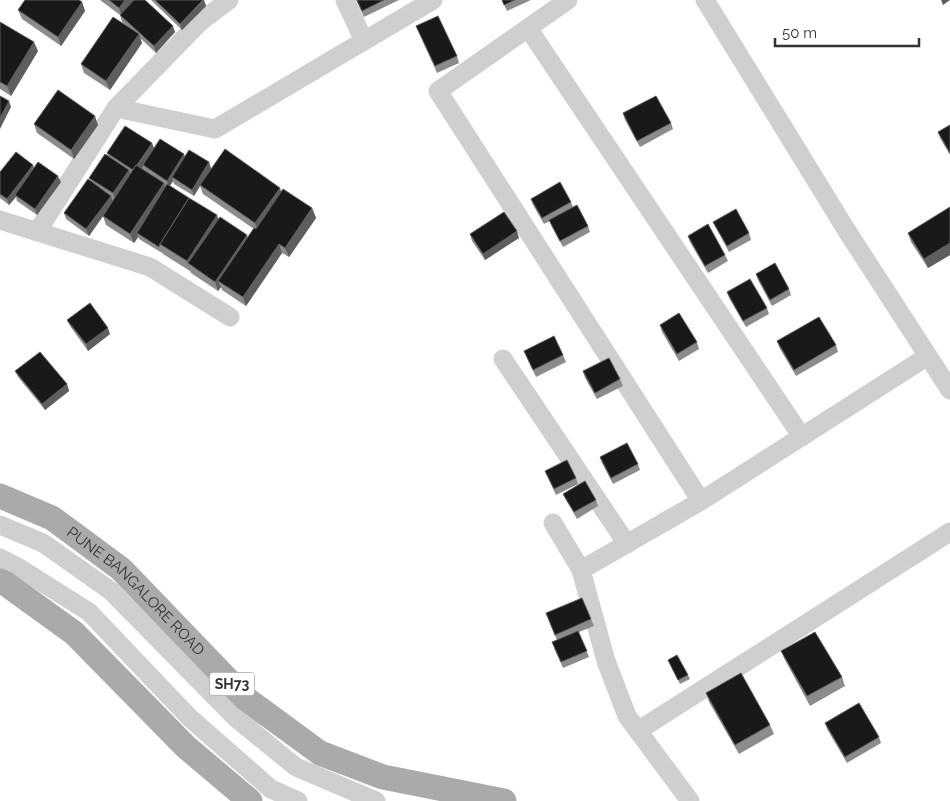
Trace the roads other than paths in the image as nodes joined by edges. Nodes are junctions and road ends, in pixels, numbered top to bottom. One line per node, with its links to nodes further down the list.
1 (229, 0): 8 (street)
2 (345, 0): 7 (street)
3 (433, 0): 7 (street)
4 (568, 0): 6 (street)
5 (705, 0): 12 (street)
6 (528, 28): 15 (street); 17 (street)
7 (364, 40): 8 (street)
8 (116, 108): 10 (street)
9 (0, 220): 10 (street)
10 (37, 232): 11 (street)
11 (230, 316)
12 (928, 356): 14 (street); 15 (street)
13 (503, 359): 21 (street)
14 (950, 390)
15 (802, 437): 17 (street)
16 (0, 496): 29 (main road, PUNE BANGALORE ROAD / SH73)
17 (701, 501): 21 (street)
18 (552, 523): 23 (street)
19 (0, 525): 28 (street)
20 (950, 532): 25 (street)
21 (627, 544): 23 (street)
22 (0, 558): 27 (street)
23 (581, 570): 25 (street)
24 (0, 581): 26 (main road)
25 (638, 730): 30 (street)
26 (250, 801)
27 (298, 801)
28 (376, 801)
29 (504, 801)
30 (690, 801)

